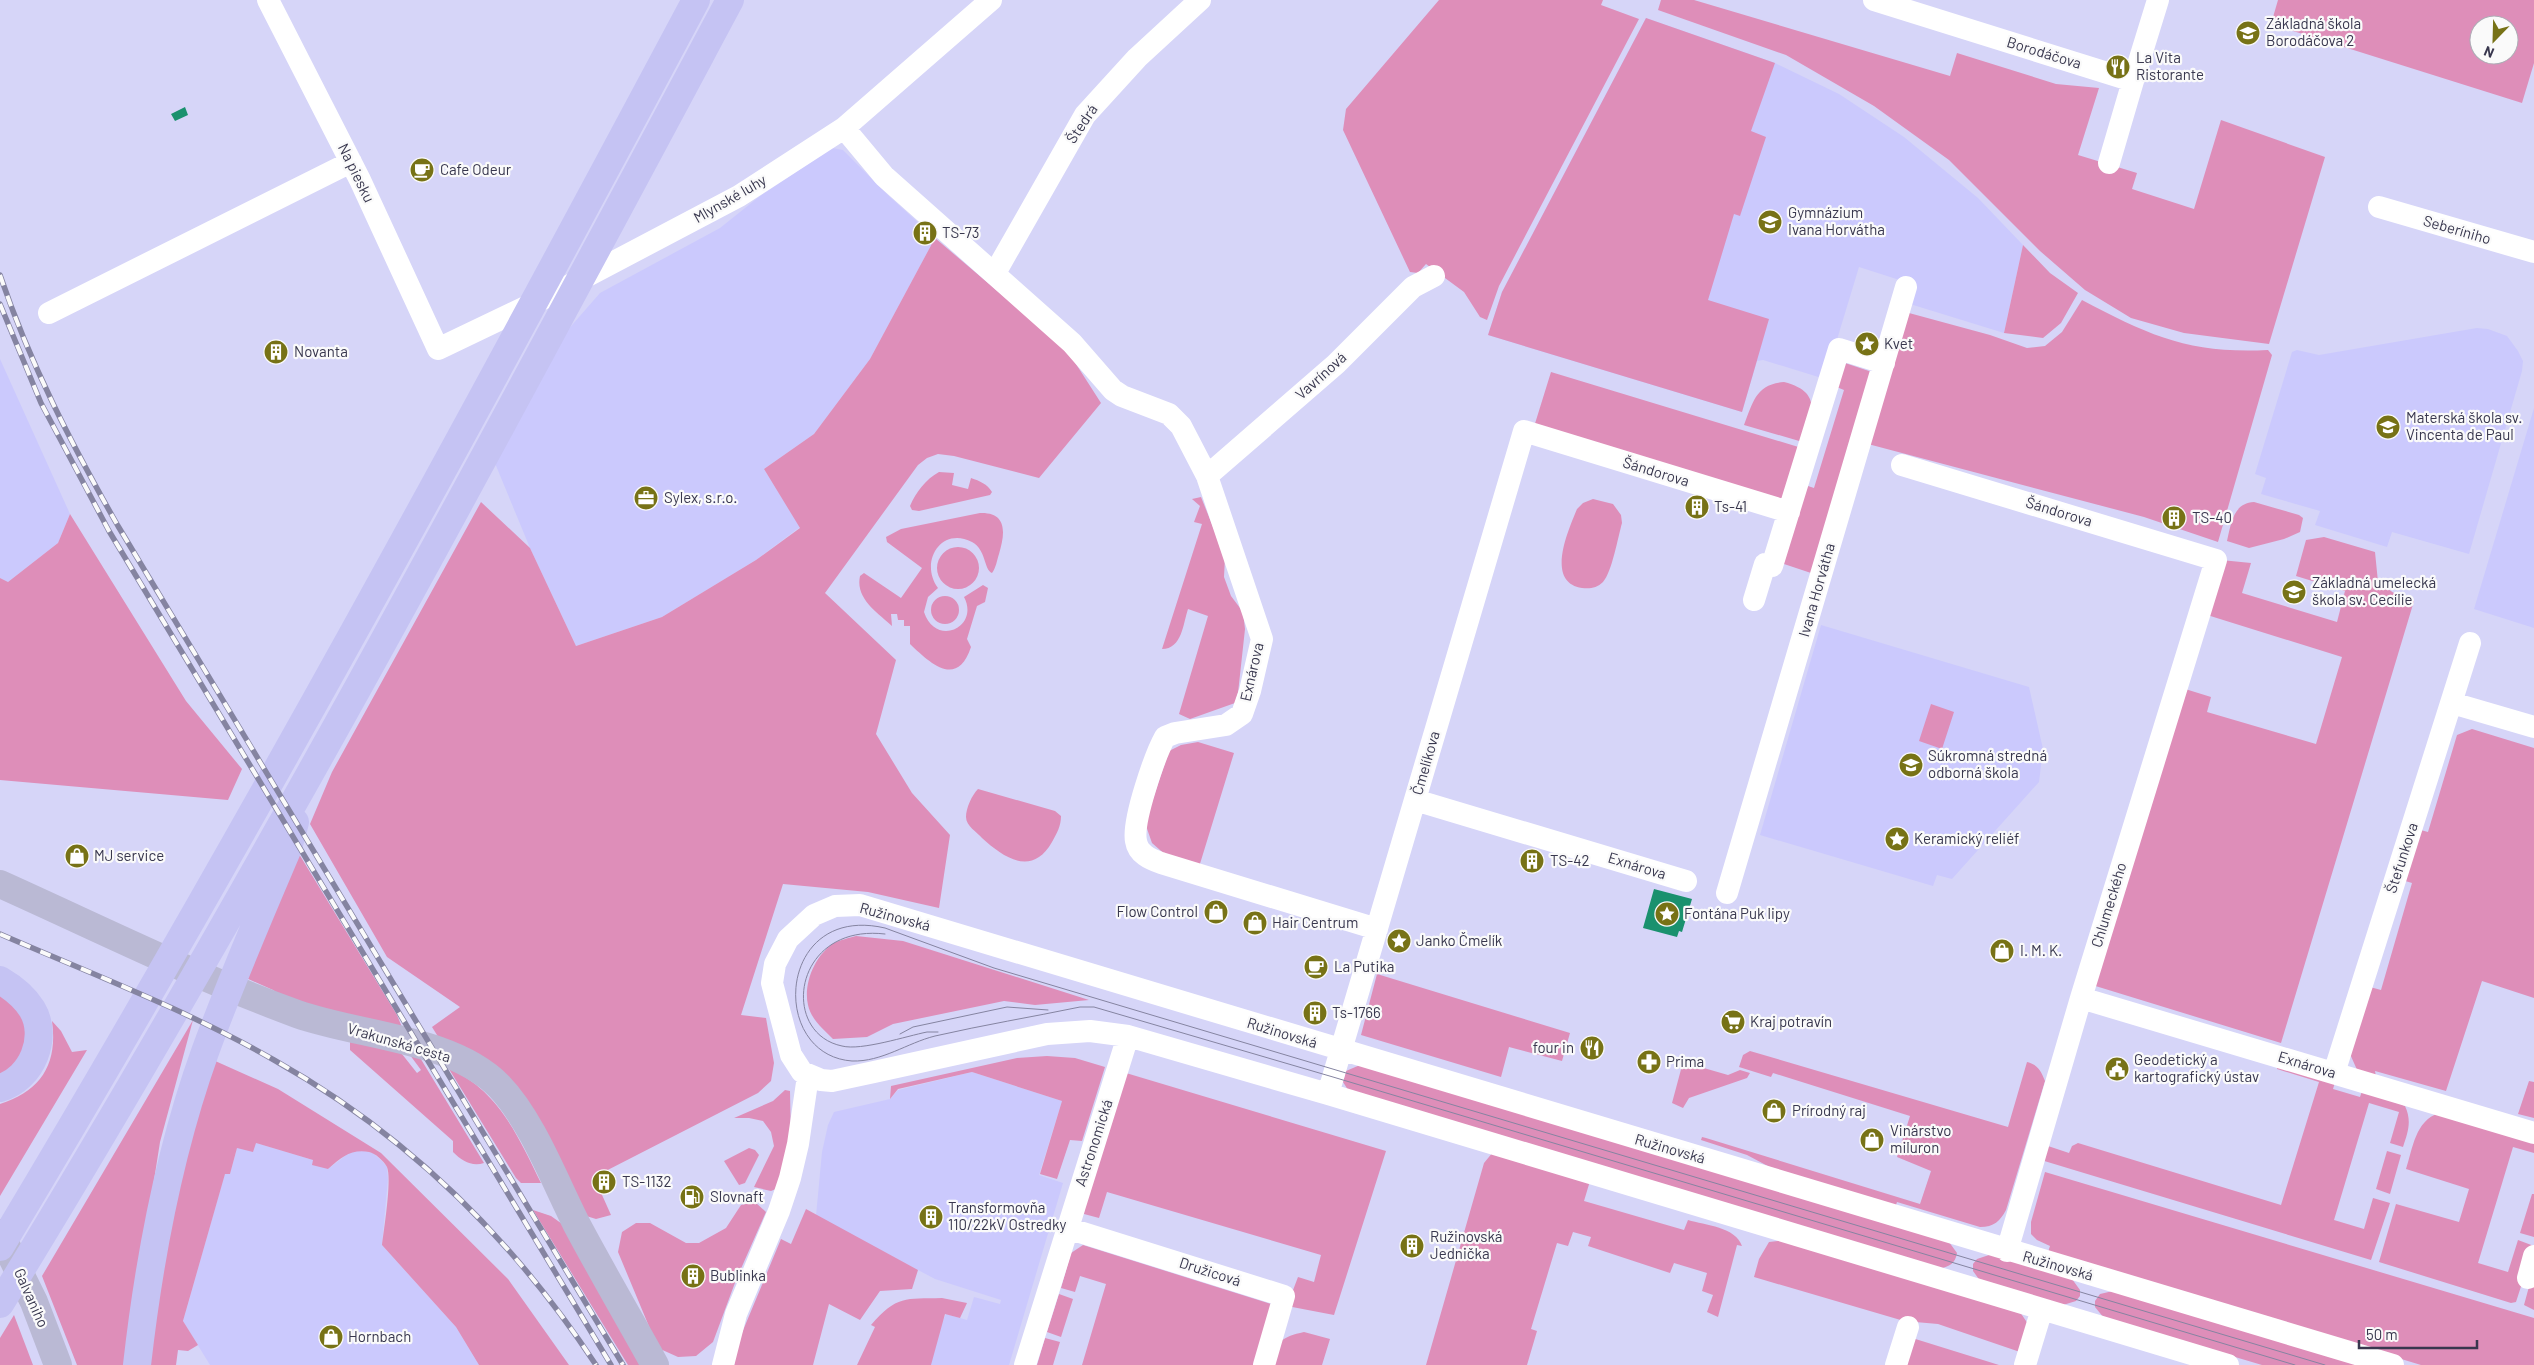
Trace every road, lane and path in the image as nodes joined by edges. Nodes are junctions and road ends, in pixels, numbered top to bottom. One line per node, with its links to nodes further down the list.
1 (268, 0): 10 (street, Na piesku)
2 (696, 0): 46 (highway)
3 (730, 0): 29 (highway)
4 (991, 0): 9 (street, Mlynské luhy)
5 (1200, 0): 14 (street, Štedrá)
6 (1874, 0): 8 (street, Borodáčova)
7 (2158, 0): 8 (street)
8 (2133, 81): 11 (street)
9 (844, 128): 14 (street); 18 (street, Mlynské luhy)
10 (351, 162): 17 (street); 18 (street, Na piesku)
11 (2109, 163)
12 (2380, 207): 13 (street, Seberíniho)
13 (2534, 252)
14 (995, 274): 22 (street)
15 (1434, 276): 22 (street, Vavrínová)
16 (1906, 287): 19 (street, Ivana Horvátha)
17 (49, 313)
18 (438, 348)
19 (1884, 363): 23 (street); 33 (street, Ivana Horvátha)
20 (1524, 431): 23 (street, Šándorova); 30 (street, Čmelíkova)
21 (1902, 465): 24 (street, Šándorova)
22 (1207, 476): 34 (street, Exnárova)
23 (1789, 512): 25 (street)
24 (2216, 560): 36 (street, Chlumeckého)
25 (1754, 600)
26 (2470, 643): 27 (street, Štefunkova)
27 (2452, 703): 28 (street); 39 (street, Štefunkova)
28 (2534, 727)
29 (307, 779): 50 (highway); 55 (highway)
30 (1415, 800): 31 (street, Exnárova); 34 (street, Čmelíkova)
31 (1686, 881)
32 (0, 884): 56 (main road, Vrakunská cesta)
33 (1727, 893)
34 (1377, 929): 38 (street, Čmelíkova)
35 (0, 980): 41 (highway)
36 (2081, 998): 39 (street, Exnárova); 47 (street, Chlumeckého)
37 (1128, 1036): 40 (street); 42 (street); 44 (street, Astronomická)
38 (1341, 1051): 40 (street, Ružinovská); 42 (street, Čmelíkova); 47 (street, Ružinovská)
39 (2334, 1073): 43 (street, Exnárova)
40 (808, 1076): 53 (street)
41 (0, 1088)
42 (1328, 1094): 51 (street)
43 (2534, 1133)
44 (1067, 1228): 57 (street, Astronomická); 58 (street, Družicová)
45 (0, 1233): 54 (main road, Galvaniho)
46 (0, 1247)
47 (2007, 1251): 62 (street, Ružinovská)
48 (2534, 1256): 49 (street)
49 (2528, 1278)
50 (0, 1304)
51 (2042, 1309): 60 (street); 61 (street)
52 (1908, 1327): 59 (street)
53 (721, 1363)
54 (58, 1365)
55 (137, 1365)
56 (655, 1365)
57 (1025, 1365)
58 (1264, 1365)
59 (1896, 1365)
60 (2026, 1365)
61 (2228, 1365)
62 (2393, 1365)

